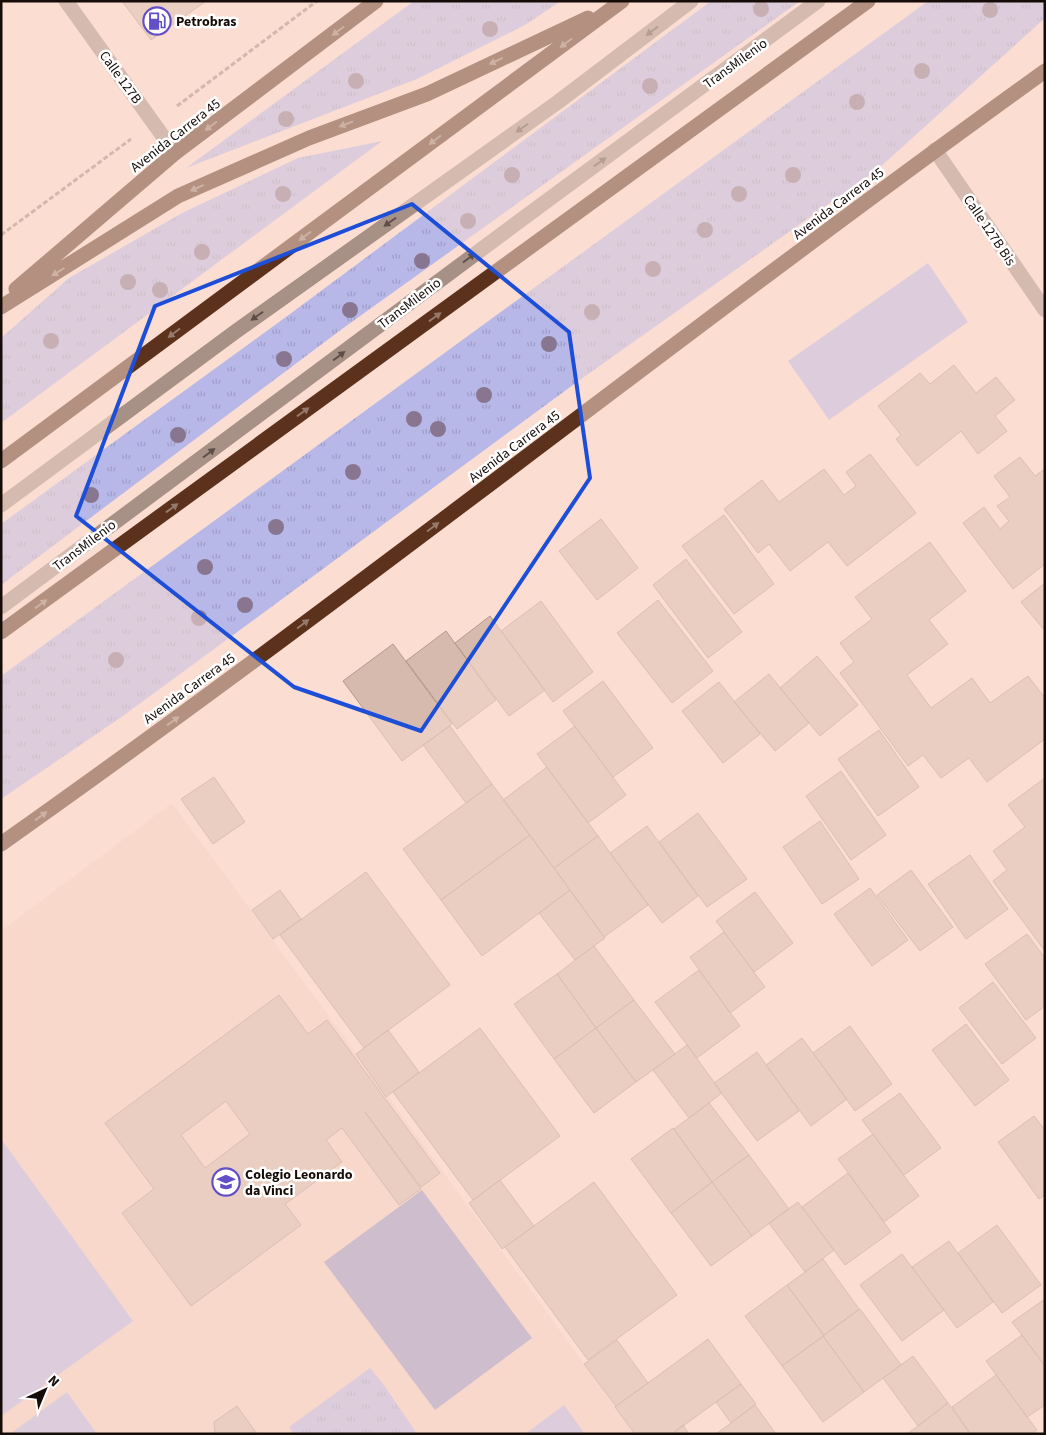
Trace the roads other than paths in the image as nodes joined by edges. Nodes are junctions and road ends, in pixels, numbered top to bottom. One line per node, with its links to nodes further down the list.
1 (66, 1): 9 (street, Calle 127B)
2 (376, 1): 9 (highway, Avenida Carrera 45, one-way to 9)
3 (691, 1): 14 (street, one-way to 14)
4 (818, 1): 15 (street, TransMilenio, one-way to 4)
5 (868, 1): 16 (highway, one-way to 5)
6 (620, 2): 11 (highway, one-way to 11); 13 (highway, one-way to 13)
7 (1045, 71): 8 (highway, Avenida Carrera 45)
8 (935, 150): 12 (street, Calle 127B Bis); 17 (highway, Avenida Carrera 45, one-way to 8)
9 (175, 153): 10 (highway, Avenida Carrera 45)
10 (1, 302)
11 (1, 307)
12 (1045, 310)
13 (1, 461)
14 (1, 505)
15 (1, 607)
16 (1, 632)
17 (1, 844)

